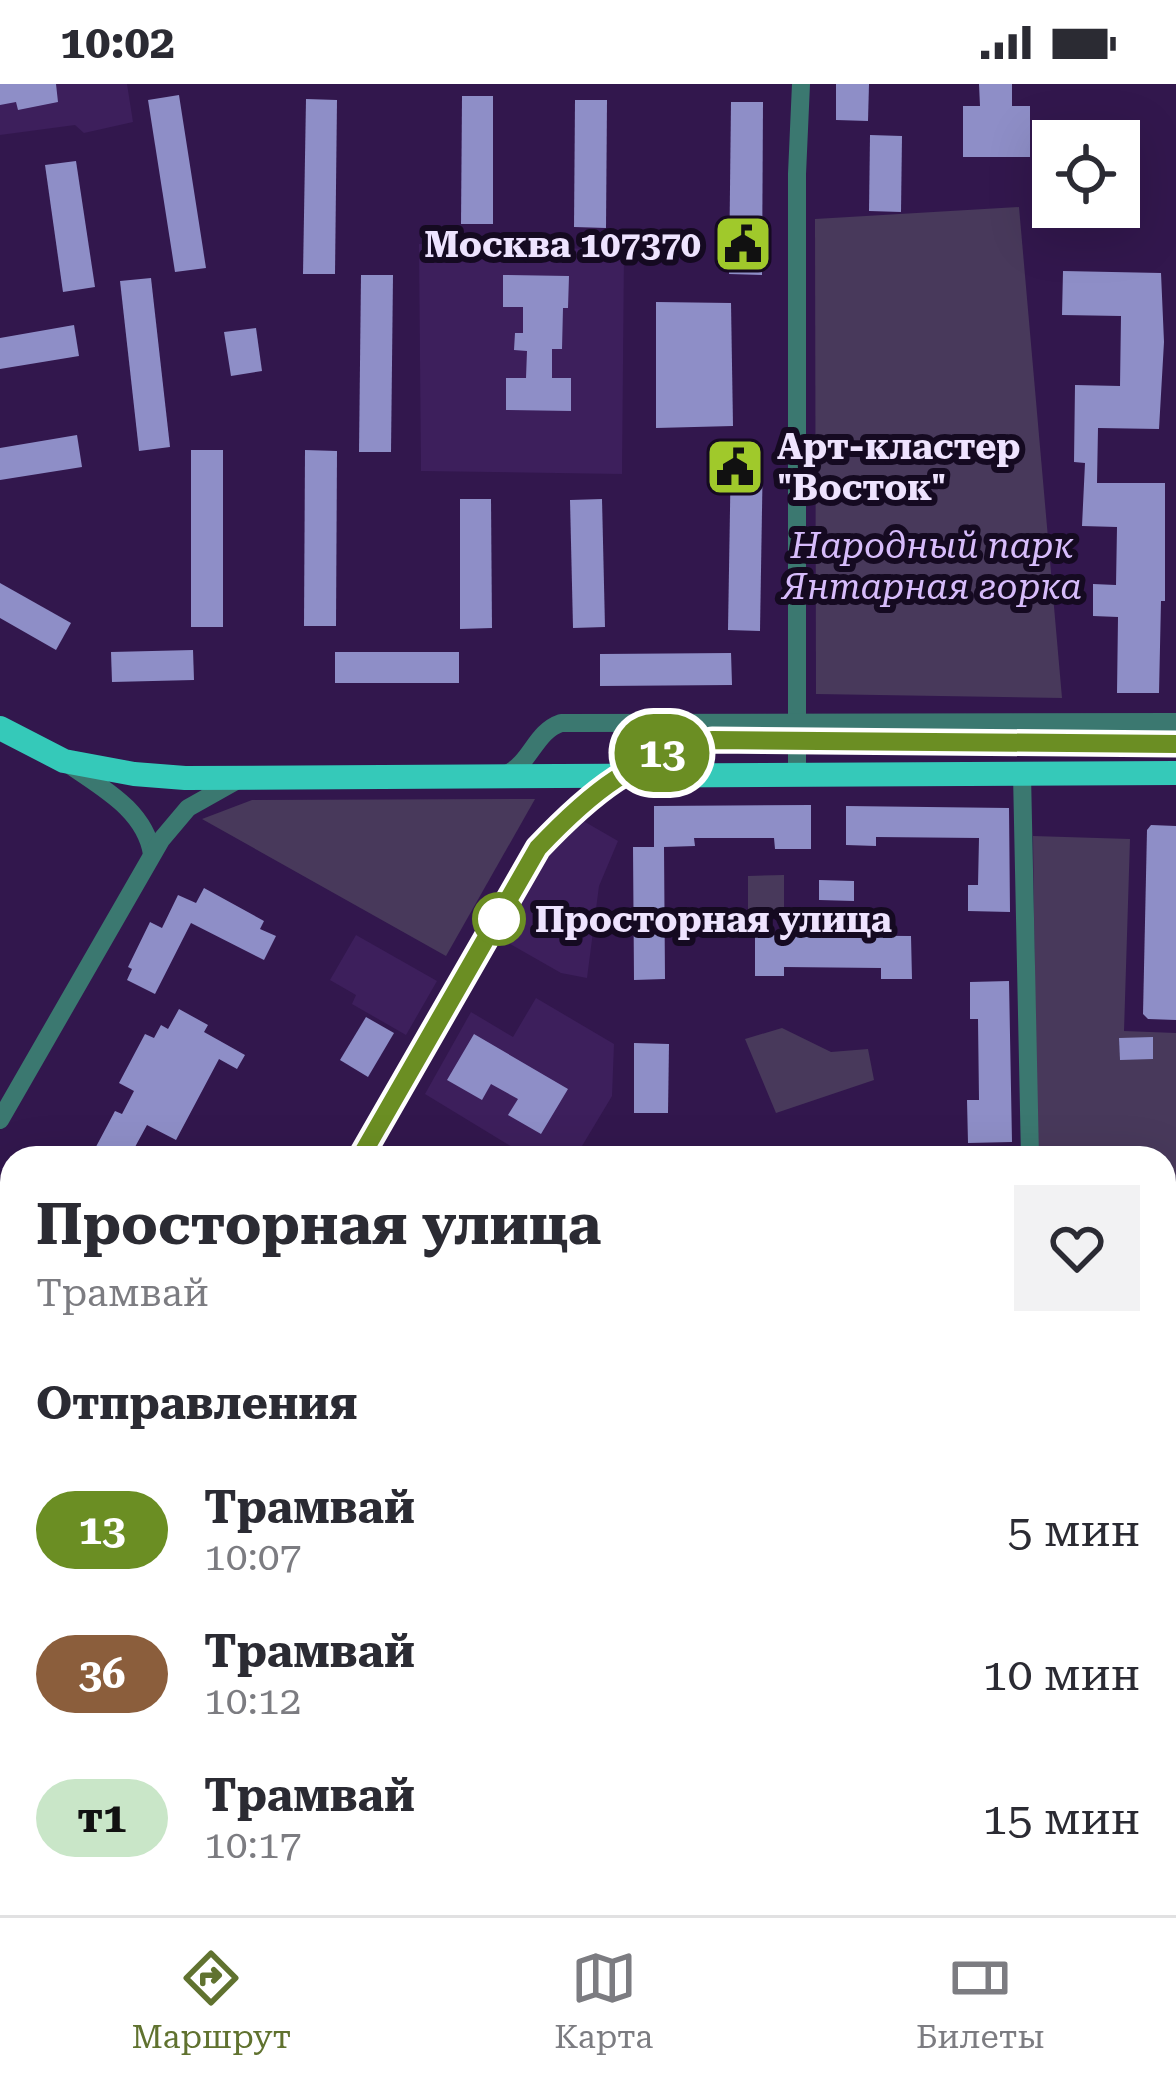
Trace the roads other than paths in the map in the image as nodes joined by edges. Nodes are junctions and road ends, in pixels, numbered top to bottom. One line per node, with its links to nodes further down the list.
1 (801, 84): 2 (street)
2 (796, 722): 3 (street); 6 (street); 8 (street)
3 (1176, 722)
4 (0, 728): 5 (main road)
5 (64, 761): 11 (main road); 13 (street)
6 (796, 772): 8 (main road); 9 (main road)
7 (1176, 773): 9 (main road)
8 (507, 774): 10 (main road)
9 (1022, 774): 15 (street)
10 (251, 775): 11 (main road); 12 (street)
11 (168, 776): 12 (street)
12 (178, 818): 13 (street)
13 (152, 854): 14 (street)
14 (0, 1120)
15 (1030, 1146)

